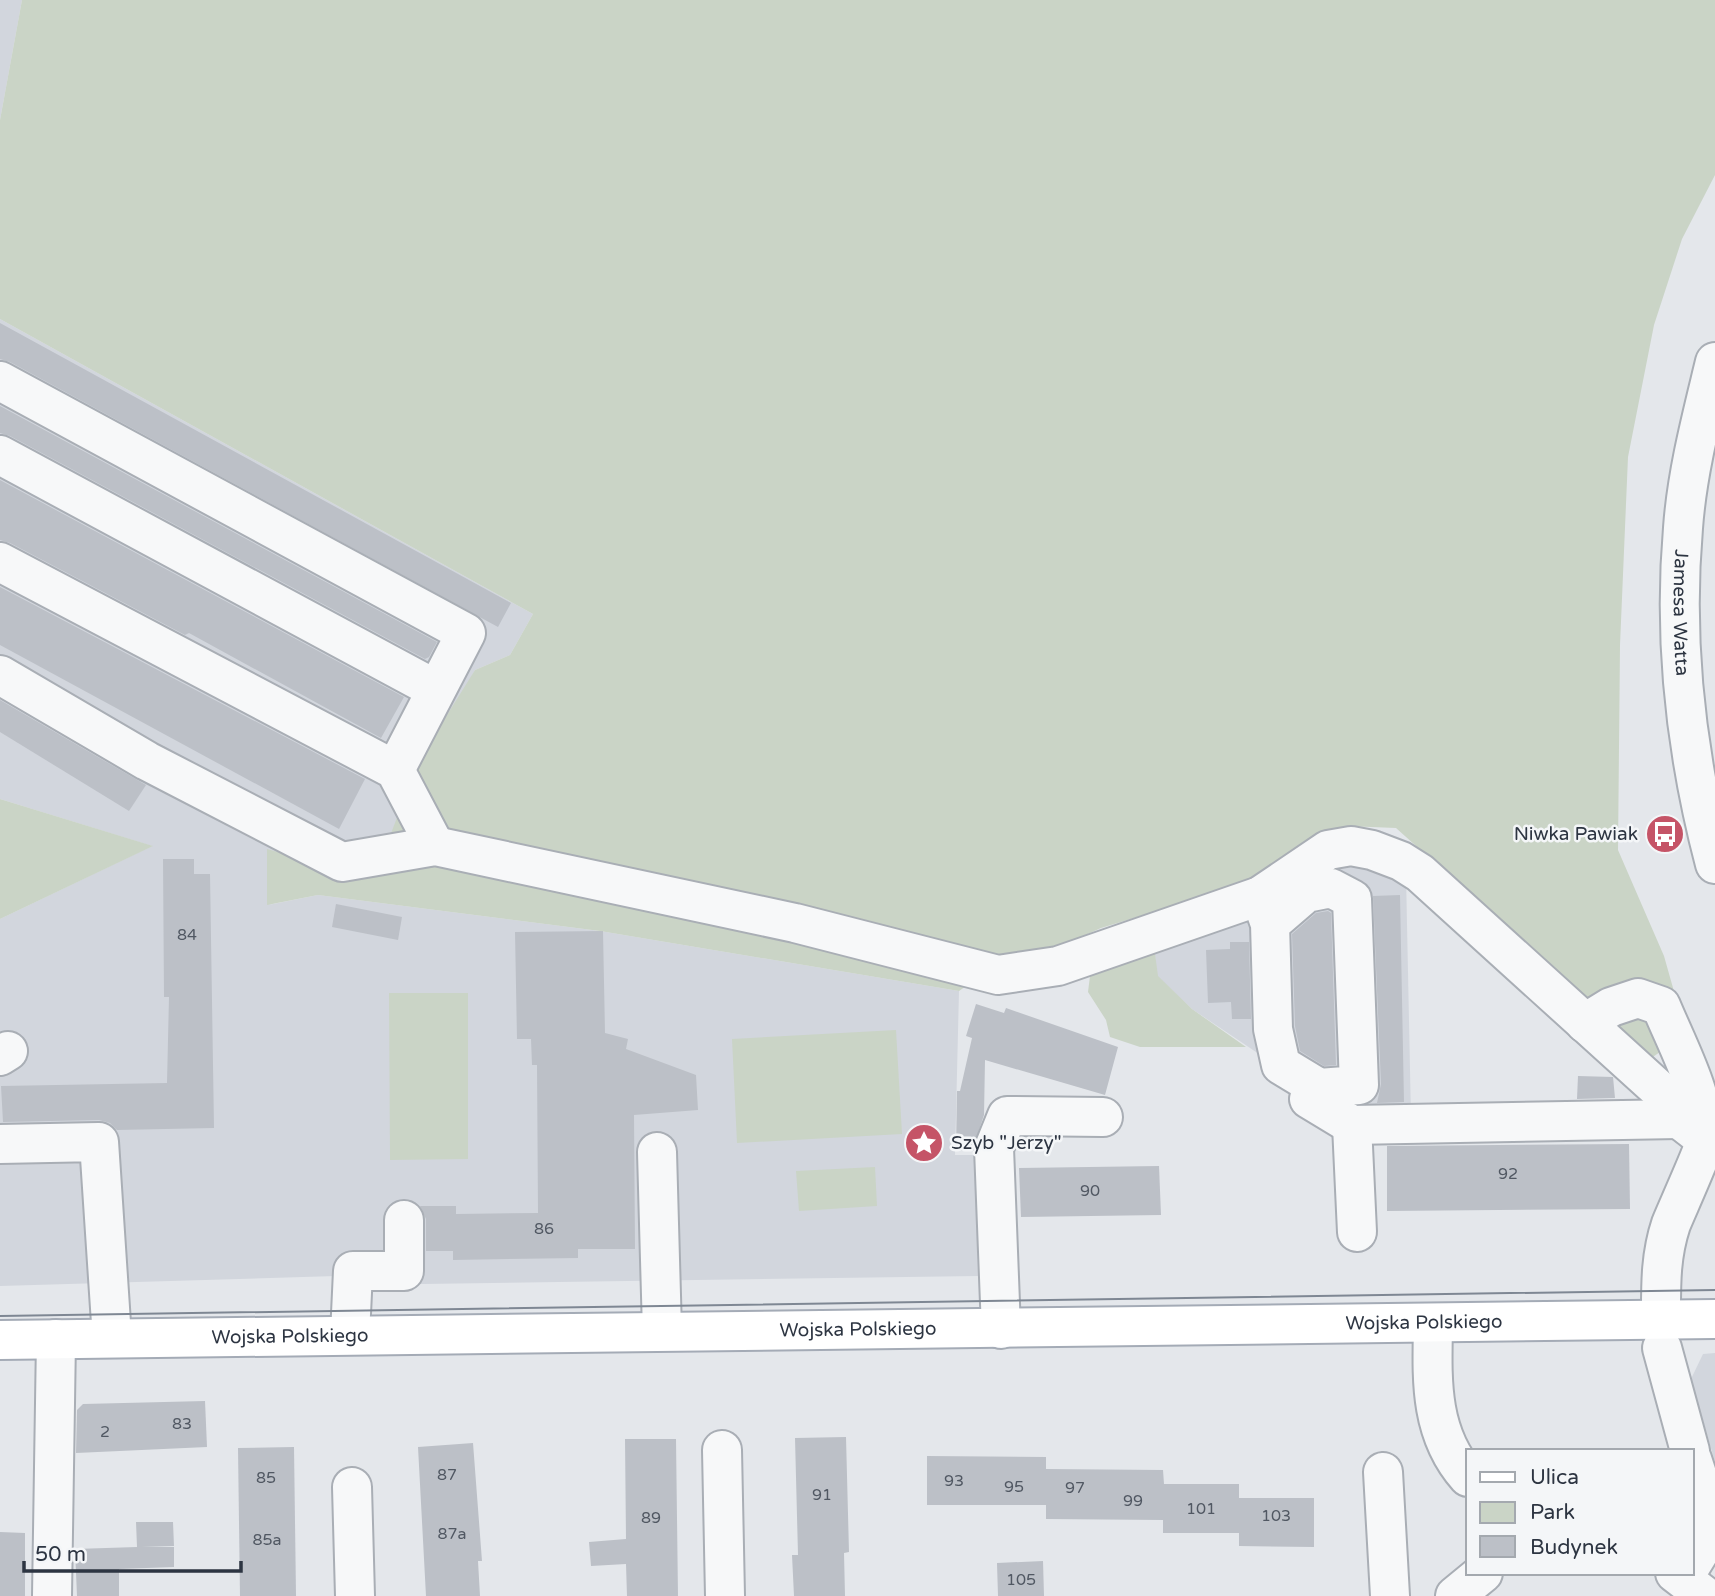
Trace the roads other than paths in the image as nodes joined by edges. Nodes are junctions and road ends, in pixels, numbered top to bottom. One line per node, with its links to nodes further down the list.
1 (1715, 362): 9 (street, Jamesa Watta)
2 (0, 381): 6 (street)
3 (0, 455): 6 (street)
4 (0, 562): 7 (street)
5 (0, 675): 8 (street)
6 (435, 689): 7 (street)
7 (395, 770): 8 (street)
8 (435, 846): 10 (street)
9 (1715, 864)
10 (1265, 910): 10 (street); 11 (street)
11 (1585, 1023): 15 (street); 15 (street)
12 (1309, 1099): 14 (street)
13 (1103, 1117): 22 (street)
14 (1352, 1125): 15 (street); 19 (street)
15 (1700, 1136): 24 (street)
16 (0, 1143): 26 (street)
17 (657, 1152): 23 (street)
18 (404, 1220): 25 (street)
19 (1357, 1232)
20 (1715, 1319): 24 (main road, Wojska Polskiego)
21 (1433, 1325): 22 (main road, Wojska Polskiego); 24 (main road, Wojska Polskiego); 33 (street)
22 (1000, 1329): 23 (main road, Wojska Polskiego)
23 (662, 1331): 25 (main road, Wojska Polskiego)
24 (1662, 1334): 29 (street)
25 (351, 1335): 26 (main road, Wojska Polskiego)
26 (112, 1338): 27 (main road, Wojska Polskiego)
27 (56, 1339): 28 (main road, Wojska Polskiego); 38 (street)
28 (0, 1340)
29 (1690, 1449)
30 (722, 1450): 40 (street)
31 (1694, 1465): 35 (street)
32 (1383, 1472): 41 (street)
33 (1466, 1473)
34 (352, 1486): 39 (street)
35 (1714, 1527): 36 (street)
36 (1694, 1565)
37 (1481, 1575): 42 (street)
38 (52, 1596)
39 (355, 1596)
40 (725, 1596)
41 (1390, 1596)
42 (1456, 1596)

